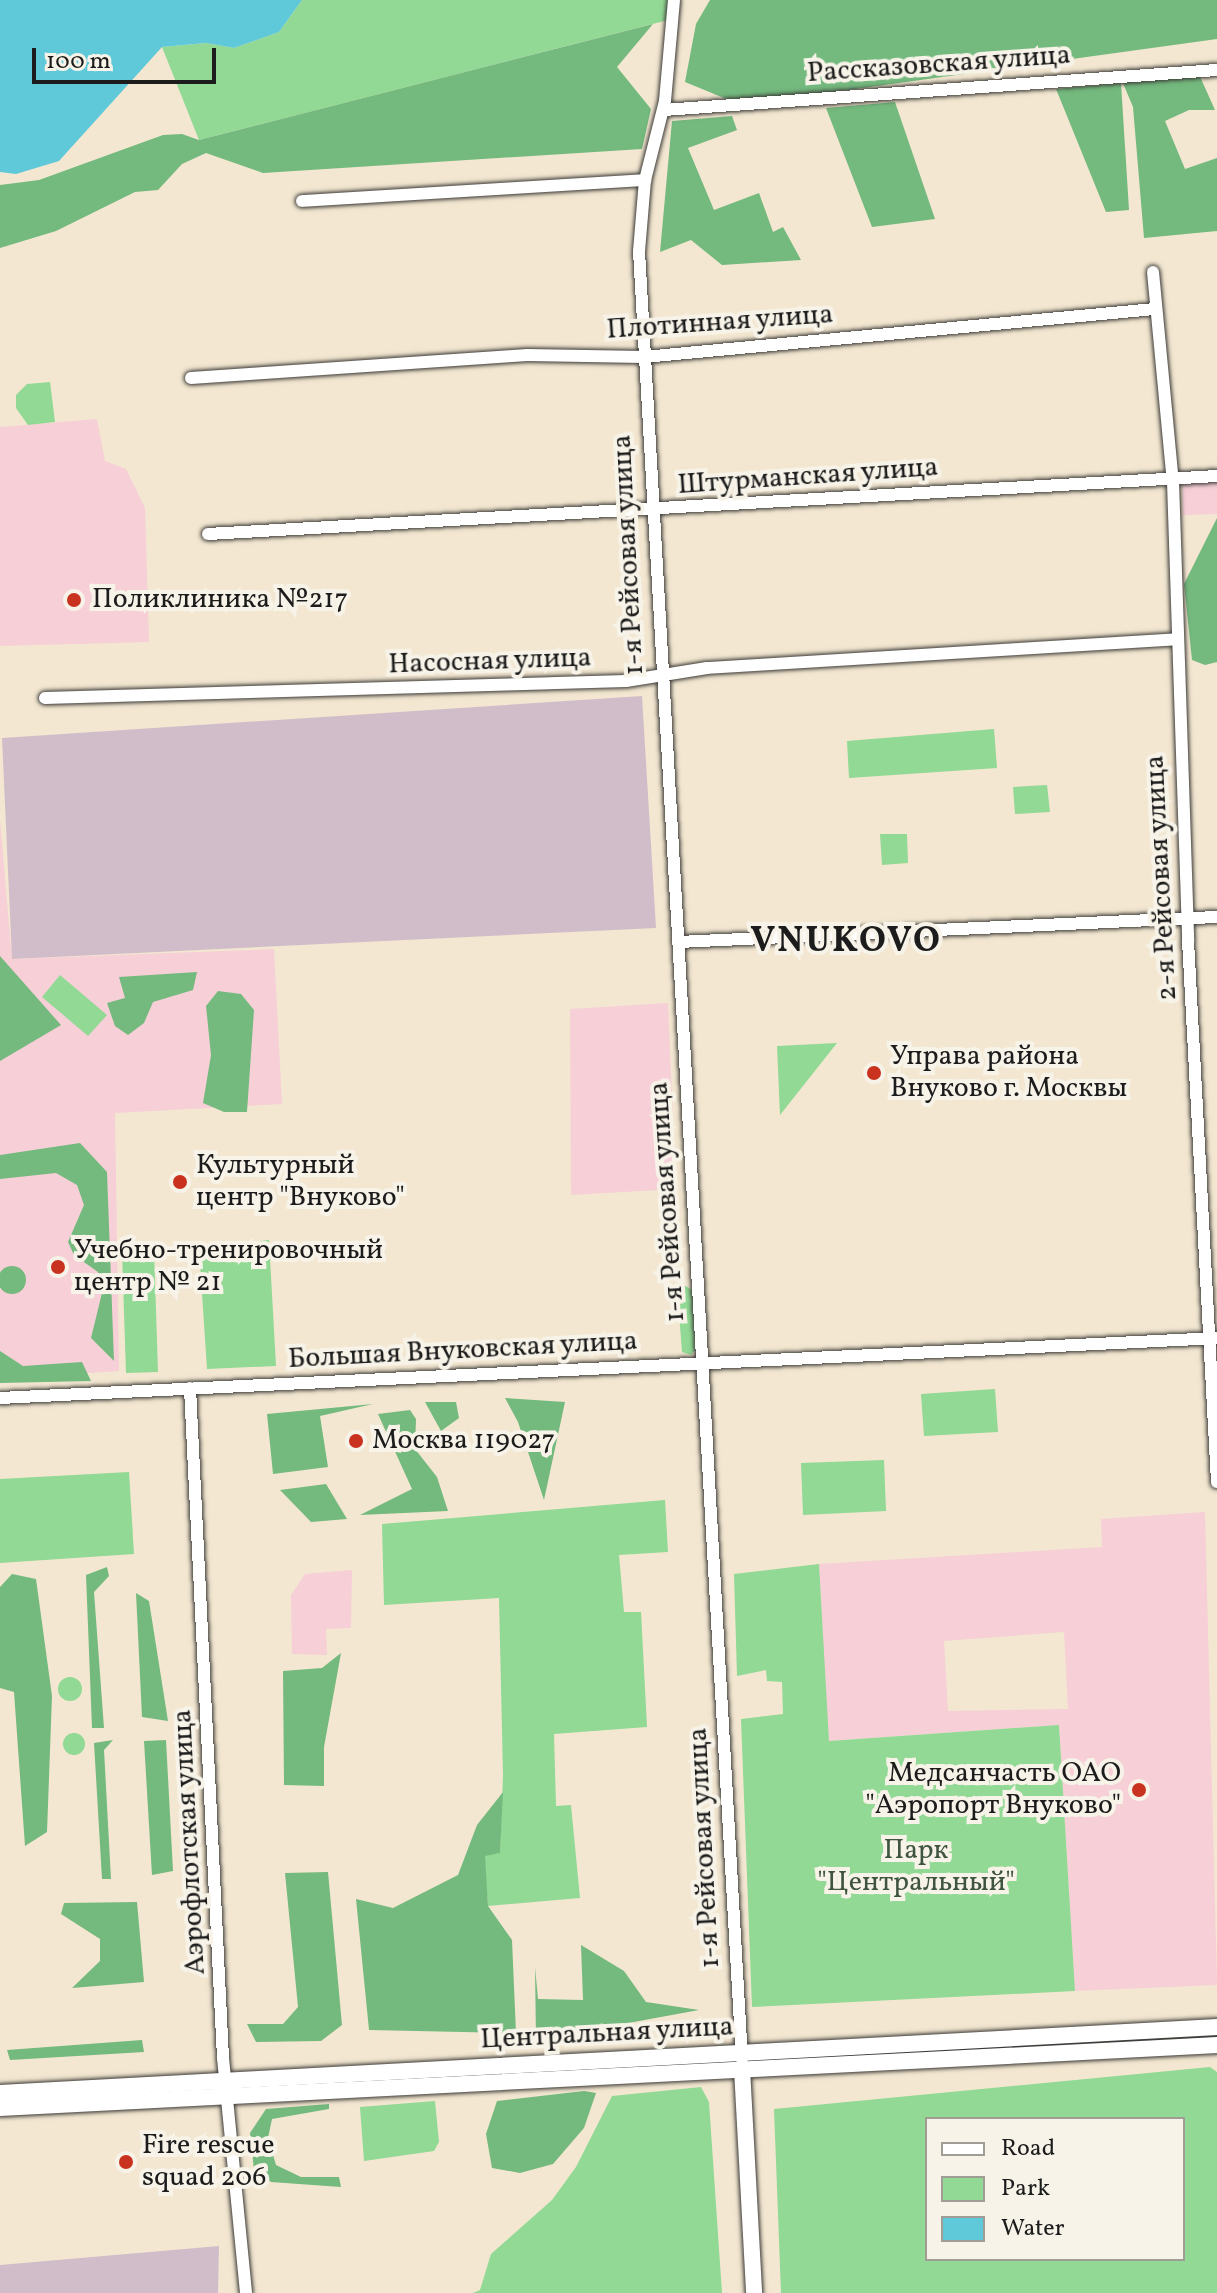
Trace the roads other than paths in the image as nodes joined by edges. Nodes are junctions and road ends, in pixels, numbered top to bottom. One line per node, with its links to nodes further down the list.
1 (674, 0): 3 (street, 1-я Рейсовая улица)
2 (1217, 70): 3 (street, Рассказовская улица)
3 (664, 110): 4 (street, 1-я Рейсовая улица)
4 (645, 180): 5 (street); 8 (street, 1-я Рейсовая улица)
5 (302, 201)
6 (1153, 272): 7 (street, 2-я Рейсовая улица)
7 (1155, 309): 8 (street, Плотинная улица); 10 (street, 2-я Рейсовая улица)
8 (644, 357): 9 (street, Плотинная улица); 12 (street, 1-я Рейсовая улица)
9 (191, 378)
10 (1172, 476): 11 (street, Штурманская улица); 12 (street, Штурманская улица); 14 (street, 2-я Рейсовая улица)
11 (1217, 476)
12 (654, 512): 13 (street, Штурманская улица); 15 (street, 1-я Рейсовая улица)
13 (208, 534)
14 (1175, 639): 15 (street, Насосная улица); 18 (street, 2-я Рейсовая улица)
15 (662, 677): 16 (street, Насосная улица); 19 (street, 1-я Рейсовая улица)
16 (45, 698)
17 (1217, 917): 18 (street)
18 (1187, 919): 19 (street); 20 (street, 2-я Рейсовая улица)
19 (678, 942): 21 (street, 1-я Рейсовая улица)
20 (1213, 1338): 21 (street, Большая Внуковская улица); 24 (street, 2-я Рейсовая улица)
21 (705, 1363): 22 (street, Большая Внуковская улица); 27 (street, 1-я Рейсовая улица)
22 (190, 1388): 23 (street, Большая Внуковская улица); 28 (street, Аэрофлотская улица)
23 (0, 1398)
24 (1217, 1482)
25 (1217, 2027): 27 (main road, Центральная улица)
26 (1217, 2045): 27 (main road, Центральная улица)
27 (742, 2061): 28 (main road, Центральная улица); 32 (main road, 1-я Рейсовая улица)
28 (226, 2089): 29 (main road, Центральная улица); 30 (main road, Центральная улица); 31 (street, Аэрофлотская улица)
29 (0, 2093)
30 (0, 2108)
31 (246, 2293)
32 (754, 2293)

